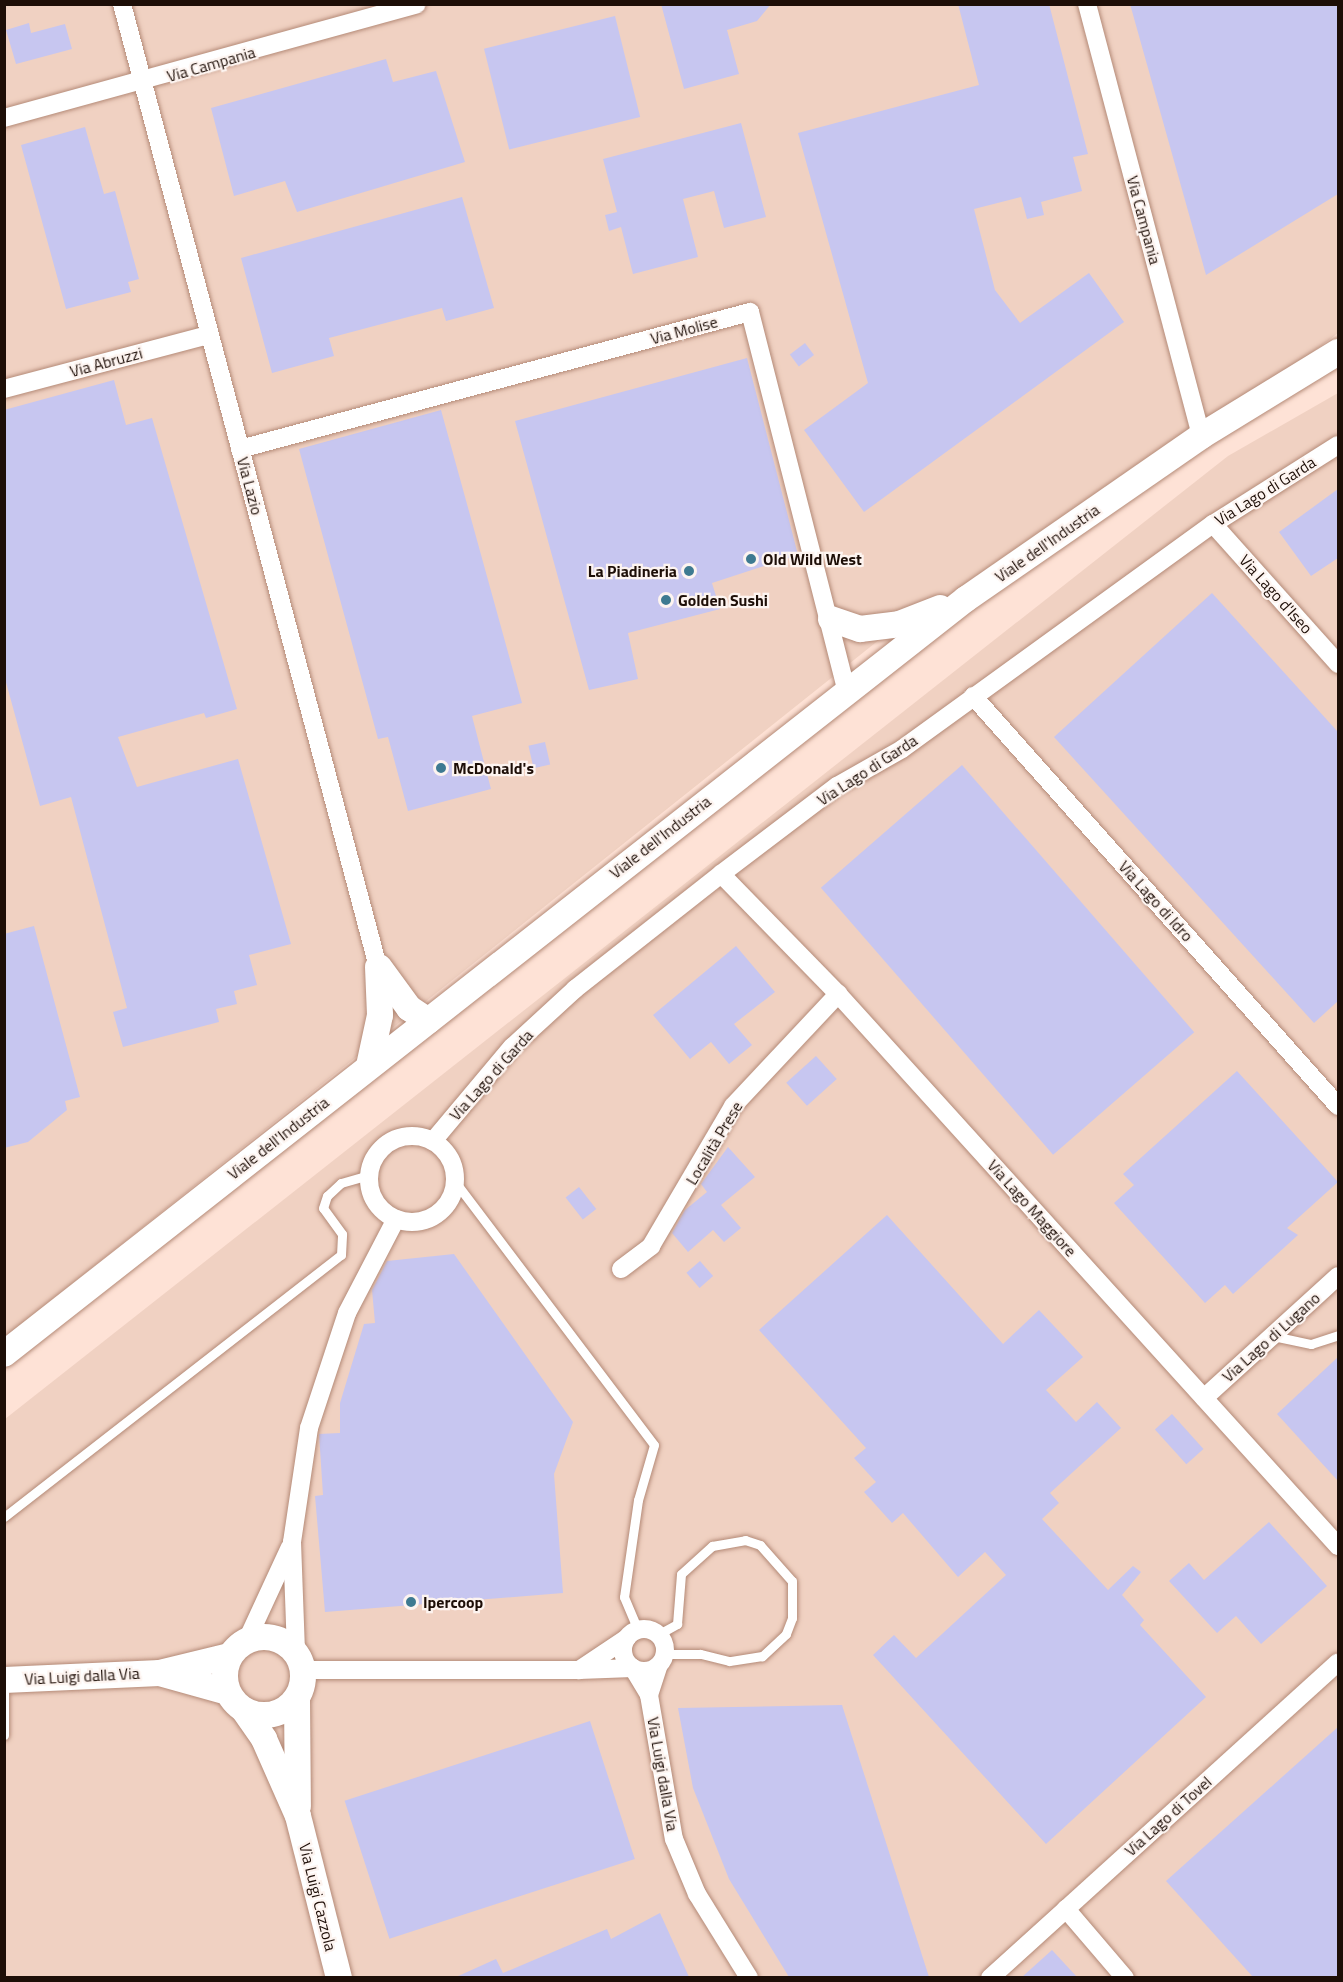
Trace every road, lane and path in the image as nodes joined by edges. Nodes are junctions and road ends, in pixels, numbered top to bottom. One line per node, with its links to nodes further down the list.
1 (122, 4): 4 (street, Via Lazio)
2 (417, 4): 4 (street, Via Campania)
3 (1087, 4): 9 (street, Via Campania)
4 (143, 84): 5 (street, Via Campania); 6 (street, Via Lazio)
5 (4, 118)
6 (208, 335): 8 (street, Via Abruzzi); 11 (street, Via Lazio)
7 (1338, 352): 9 (main road, Viale dell'Industria)
8 (4, 389)
9 (1201, 436): 13 (main road, Viale dell'Industria)
10 (1338, 445): 12 (street, Via Lago di Garda)
11 (240, 449): 14 (street, Via Molise); 19 (street, Via Lazio)
12 (1213, 524): 15 (street, Via Lago d'Iseo); 17 (street, Via Lago di Garda)
13 (966, 599): 14 (main road); 16 (main road, Viale dell'Industria)
14 (831, 619): 16 (street, Via Molise)
15 (1338, 664)
16 (847, 692): 21 (main road, Viale dell'Industria)
17 (973, 696): 18 (street, Via Lago di Garda); 23 (street, Via Lago di Idro)
18 (721, 874): 20 (street, Via Lago Maggiore); 24 (street, Via Lago di Garda)
19 (378, 967): 21 (main road); 22 (main road)
20 (838, 994): 28 (street, Località Prese); 33 (street, Via Lago Maggiore)
21 (428, 1021): 22 (main road, Viale dell'Industria)
22 (369, 1066): 32 (main road, Viale dell'Industria)
23 (1338, 1106)
24 (434, 1141): 25 (street); 26 (street)
25 (369, 1174): 27 (street); 34 (lane)
26 (456, 1183): 27 (street); 37 (lane)
27 (396, 1219): 35 (street)
28 (621, 1269)
29 (1338, 1276): 31 (street, Via Lago di Lugano)
30 (1338, 1335): 31 (lane)
31 (1273, 1336): 33 (street, Via Lago di Lugano)
32 (4, 1354)
33 (1204, 1398): 36 (street, Via Lago Maggiore)
34 (4, 1517)
35 (292, 1542): 39 (street); 41 (street)
36 (1338, 1546)
37 (632, 1634): 38 (street); 43 (street); 44 (street)
38 (658, 1634): 40 (street); 40 (lane)
39 (238, 1648): 41 (main road); 45 (main road, Via Luigi dalla Via); 50 (main road)
40 (662, 1660): 43 (street); 48 (street)
41 (300, 1661): 44 (street); 49 (main road)
42 (1338, 1662): 53 (street, Via Lago di Tovel)
43 (633, 1668): 44 (street); 48 (street)
44 (579, 1670)
45 (160, 1673): 46 (main road, Via Luigi dalla Via); 50 (main road, Via Luigi dalla Via)
46 (4, 1680)
47 (4, 1693): 51 (lane)
48 (649, 1695): 55 (street, Via Luigi dalla Via)
49 (297, 1699): 50 (main road); 52 (main road, Via Luigi Cazzola)
50 (236, 1701): 52 (main road, Via Luigi Cazzola)
51 (4, 1735)
52 (298, 1816): 54 (main road, Via Luigi Cazzola)
53 (1066, 1909): 56 (street, Via Lago di Tovel); 57 (street)
54 (339, 1977)
55 (749, 1977)
56 (990, 1977)
57 (1125, 1977)

